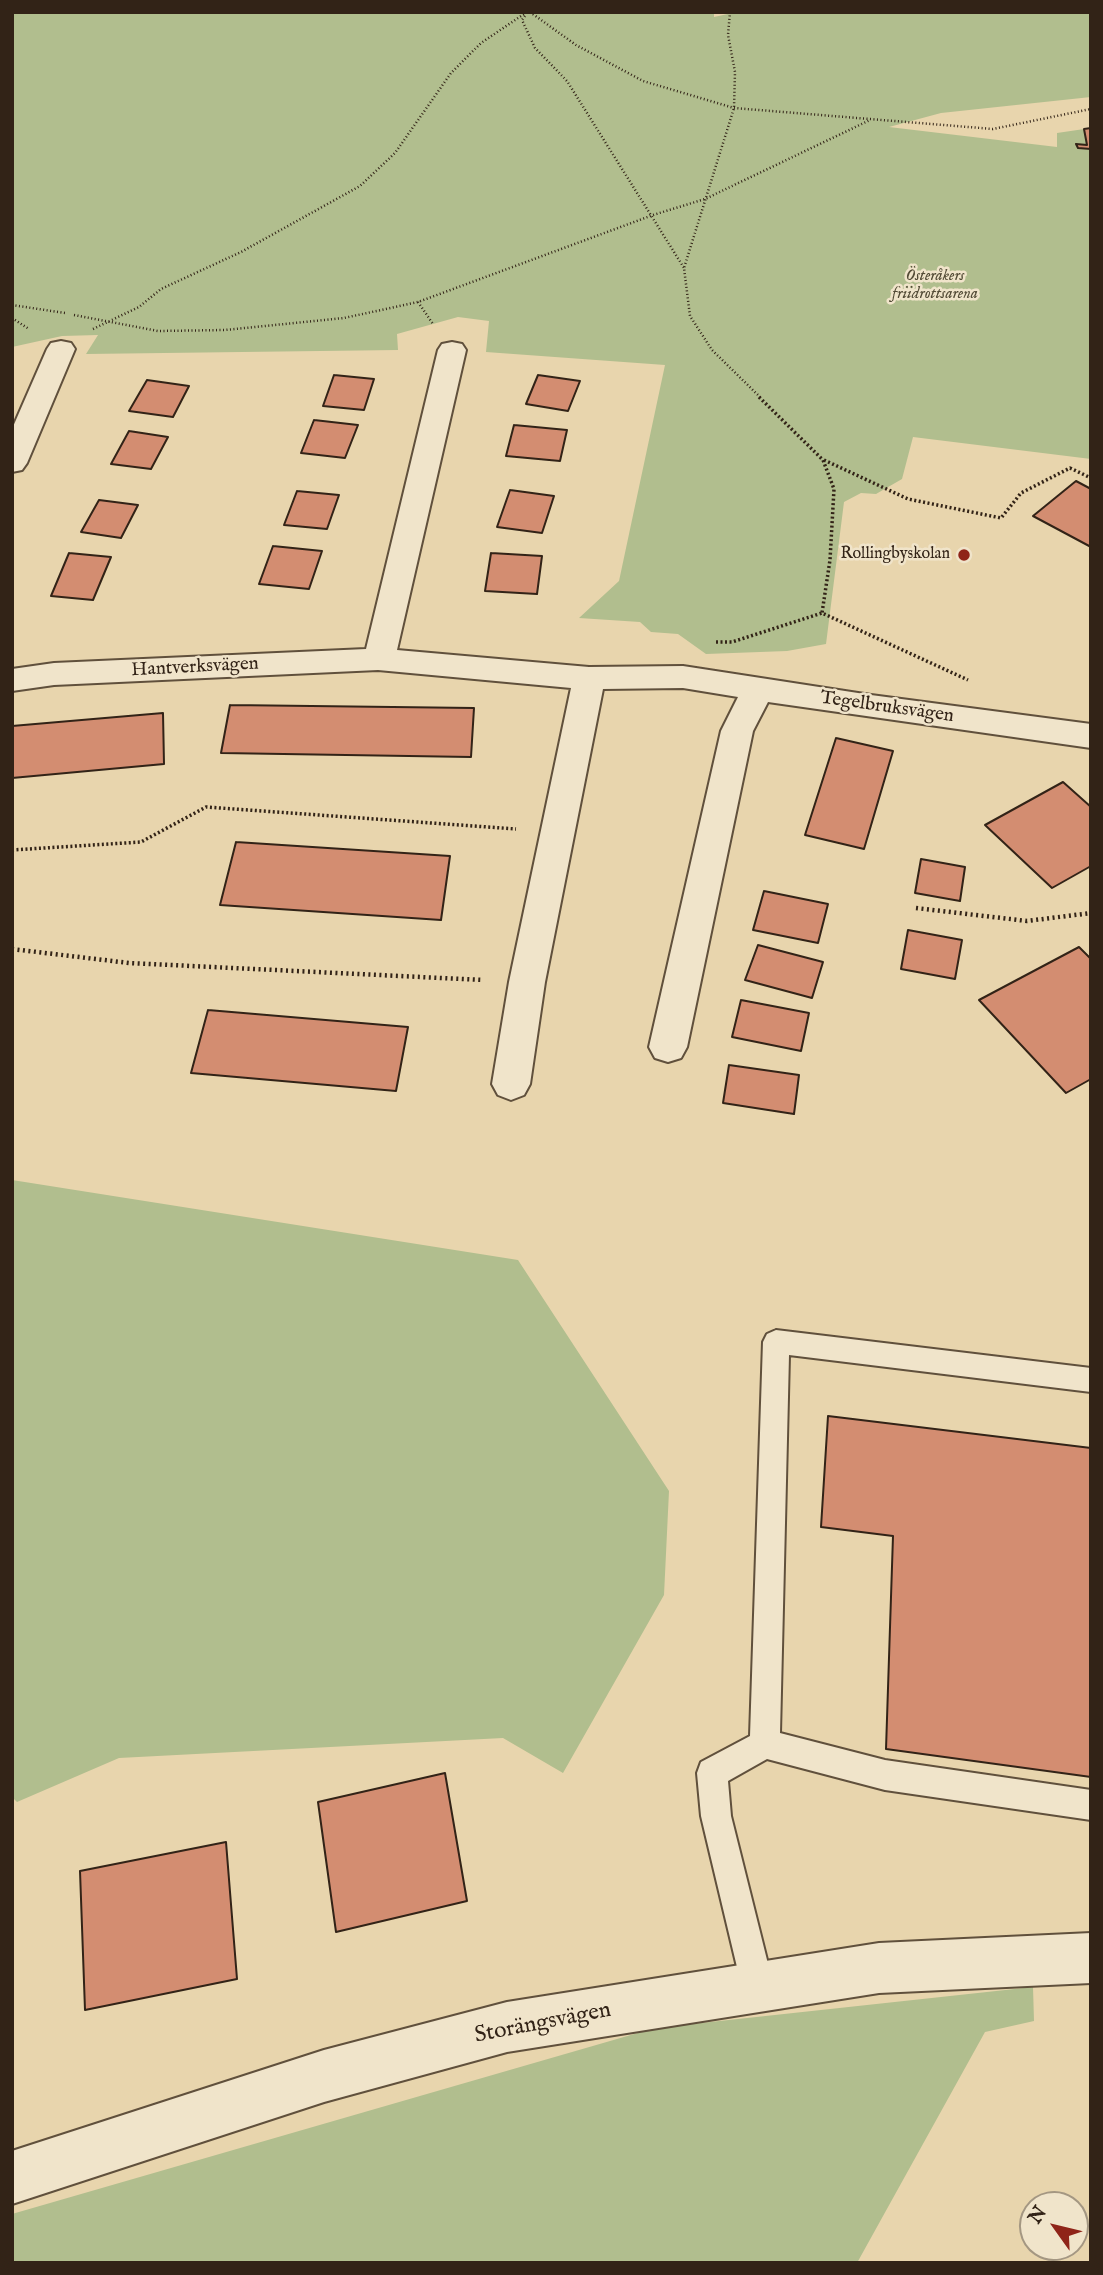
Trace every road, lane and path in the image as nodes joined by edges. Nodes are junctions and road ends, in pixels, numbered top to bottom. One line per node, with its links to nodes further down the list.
1 (528, 12): 3 (path); 7 (path); 10 (path)
2 (730, 12): 3 (path)
3 (734, 108): 5 (path); 6 (path)
4 (1091, 109): 5 (path)
5 (870, 120): 6 (path)
6 (705, 199): 7 (path); 8 (path)
7 (653, 215): 8 (path); 10 (path)
8 (684, 268): 13 (path)
9 (12, 305): 10 (path)
10 (105, 321): 11 (path)
11 (61, 349): 14 (street)
12 (452, 350): 18 (street)
13 (823, 460): 15 (path); 16 (path)
14 (12, 463)
15 (1091, 478)
16 (822, 613): 17 (path); 22 (path)
17 (706, 643)
18 (378, 659): 20 (street, Hantverksvägen); 21 (street, Hantverksvägen)
19 (683, 677): 20 (street, Hantverksvägen); 23 (street, Tegelbruksvägen)
20 (589, 678): 25 (street)
21 (12, 680)
22 (972, 682)
23 (759, 688): 24 (street, Tegelbruksvägen); 31 (street)
24 (1091, 736)
25 (557, 832): 26 (path); 30 (street)
26 (12, 850)
27 (916, 908): 28 (path)
28 (1091, 913)
29 (12, 949): 30 (path)
30 (527, 982): 32 (street)
31 (668, 1047)
32 (511, 1084)
33 (1091, 1380): 34 (lane)
34 (765, 1744): 35 (lane); 37 (lane)
35 (1091, 1805)
36 (1091, 1958): 37 (street, Storängsvägen)
37 (758, 1988): 38 (street, Storängsvägen)
38 (12, 2178)

